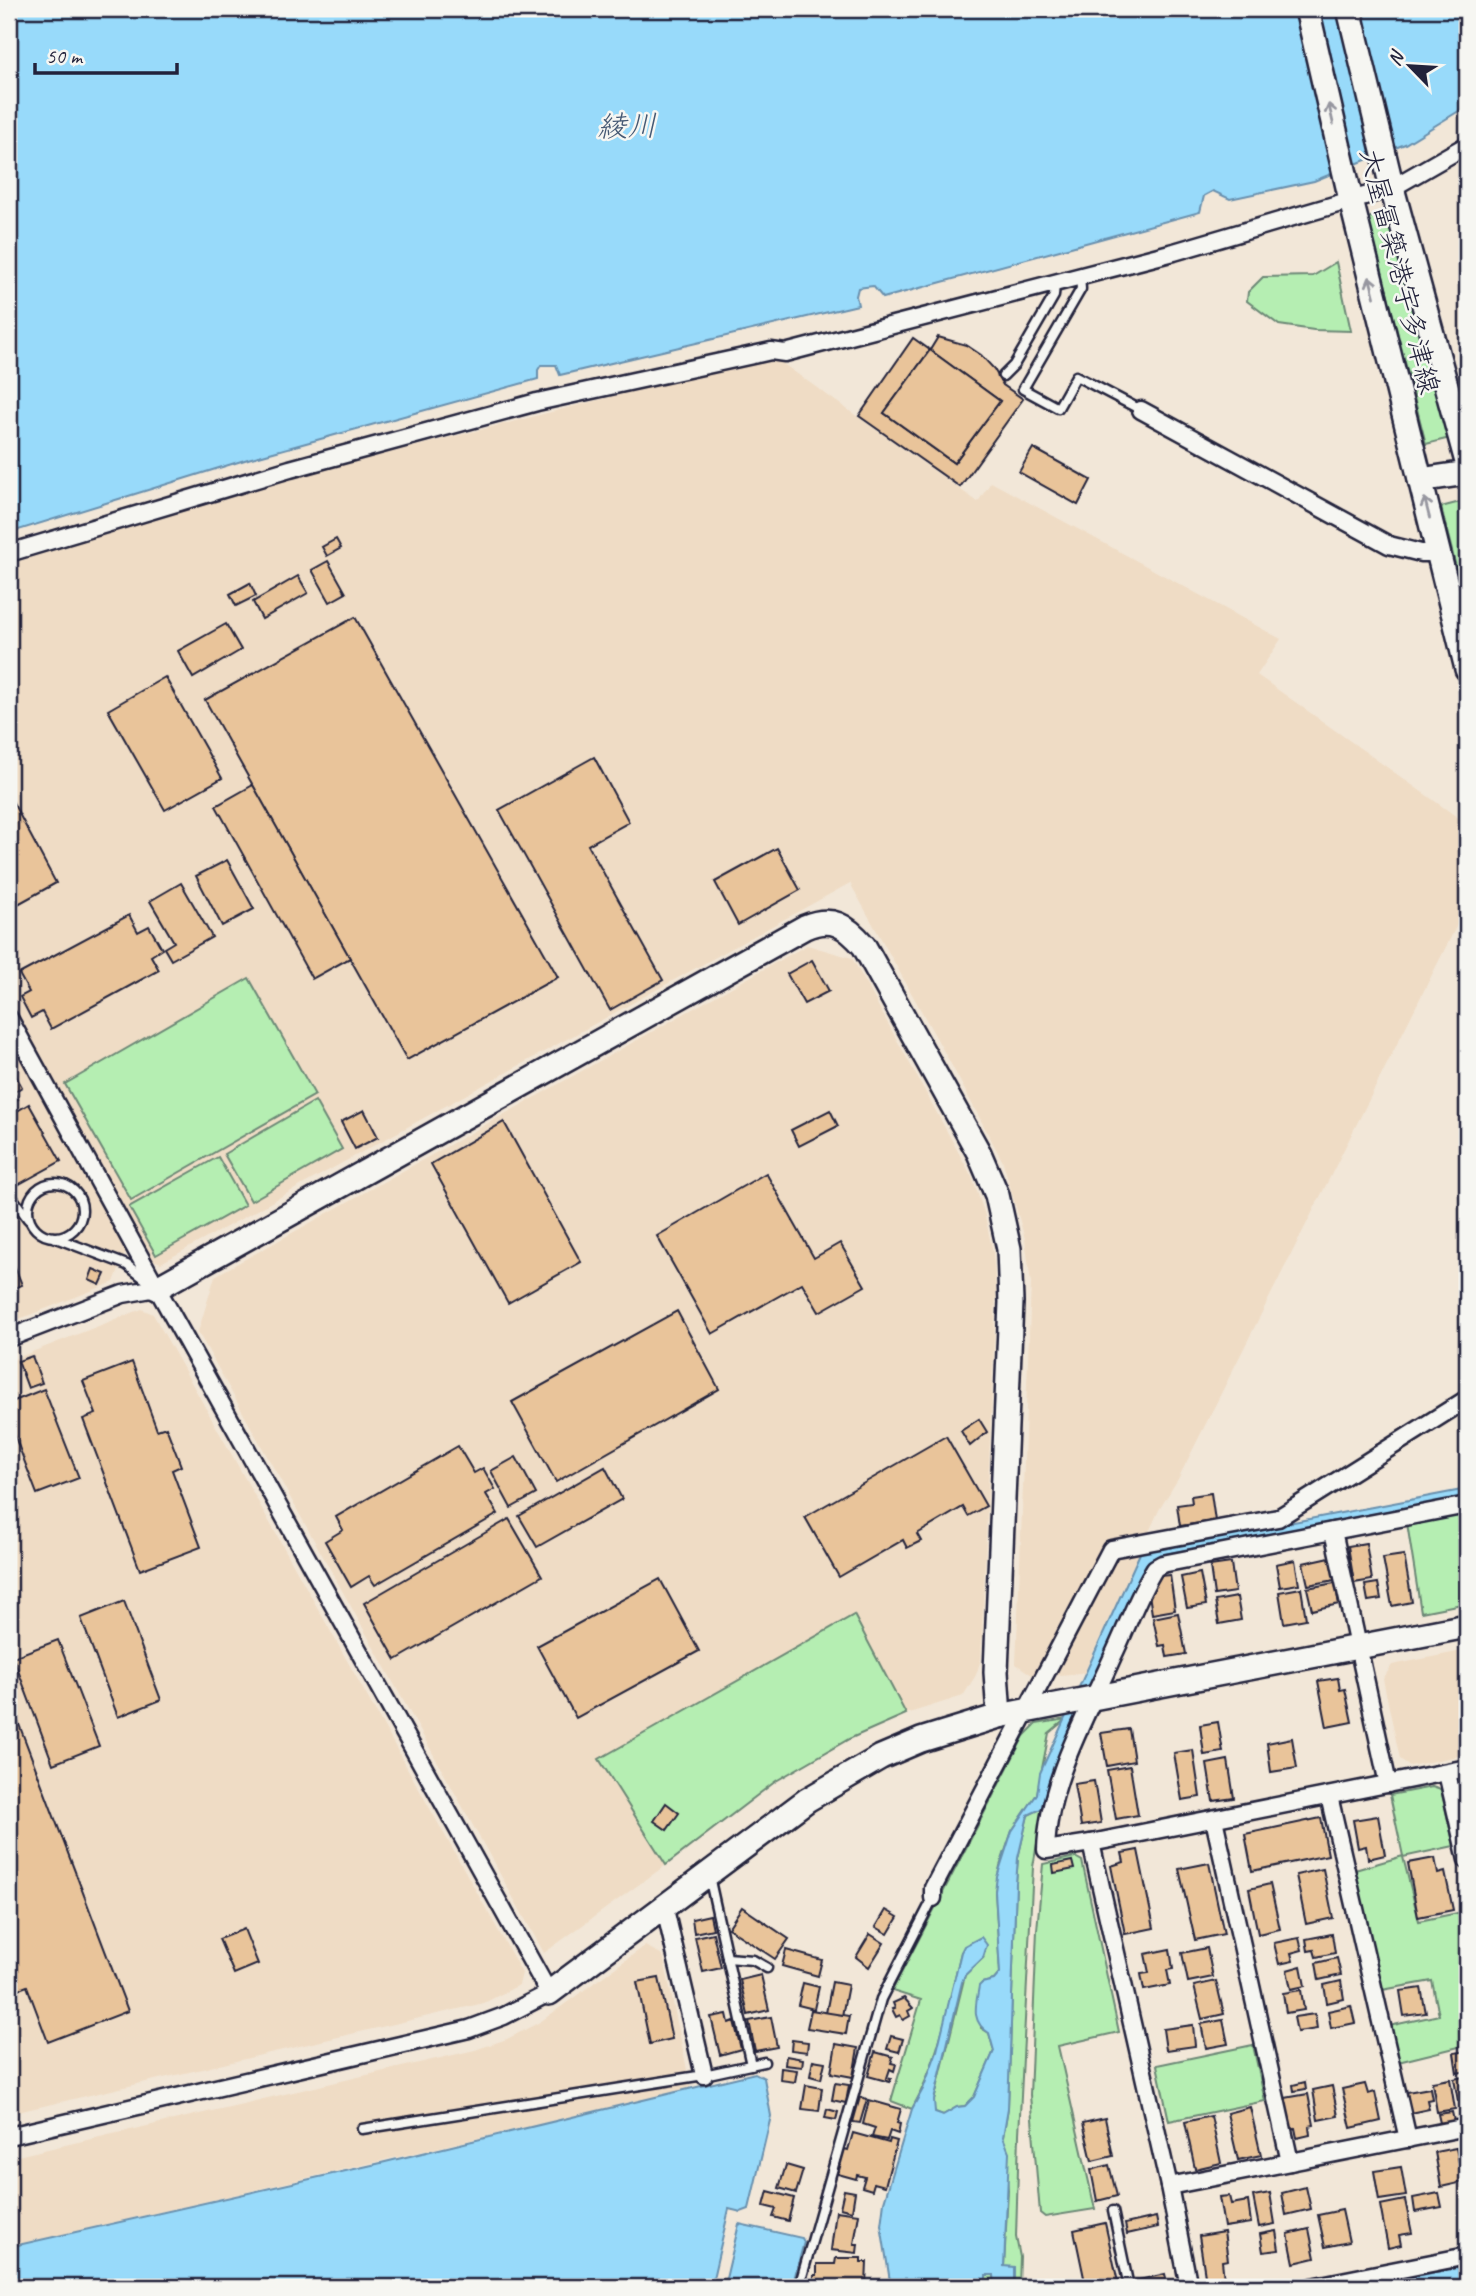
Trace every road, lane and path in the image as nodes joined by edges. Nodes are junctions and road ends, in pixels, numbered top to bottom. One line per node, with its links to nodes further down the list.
1 (1307, 9): 5 (street, 大屋冨築港宇多津線, one-way to 1)
2 (1349, 9): 4 (street, 大屋冨築港宇多津線)
3 (1467, 145): 4 (street)
4 (1392, 188): 5 (street); 10 (street, 大屋冨築港宇多津線)
5 (1349, 190): 6 (street); 12 (street, 大屋冨築港宇多津線, one-way to 5)
6 (1080, 276): 7 (street); 9 (lane)
7 (1055, 283): 8 (lane); 13 (street)
8 (1003, 376)
9 (1142, 410): 14 (street)
10 (1467, 462)
11 (1467, 473): 12 (street)
12 (1420, 480): 14 (street, 大屋冨築港宇多津線, one-way to 12)
13 (9, 553)
14 (1438, 553): 15 (street, 大屋冨築港宇多津線)
15 (1467, 669)
16 (9, 1018): 20 (street)
17 (9, 1193): 18 (lane)
18 (32, 1224): 19 (lane); 19 (lane)
19 (52, 1237): 20 (lane)
20 (157, 1288): 21 (street); 29 (street); 42 (street)
21 (9, 1338)
22 (1467, 1399): 28 (street)
23 (1467, 1505): 24 (street)
24 (1333, 1531): 26 (street); 27 (street)
25 (1467, 1626): 26 (street)
26 (1357, 1648): 27 (street); 32 (street)
27 (1092, 1699): 28 (street); 35 (street)
28 (1026, 1712): 29 (street); 38 (street)
29 (999, 1716): 37 (street)
30 (1467, 1768): 31 (street)
31 (1447, 1773): 32 (street); 36 (street)
32 (1388, 1784): 33 (street)
33 (1329, 1796): 34 (street); 49 (street)
34 (1214, 1819): 35 (street); 50 (street)
35 (1091, 1843): 51 (street)
36 (1467, 1860)
37 (708, 1872): 39 (street); 40 (lane)
38 (933, 1898): 54 (lane)
39 (664, 1905): 42 (street); 45 (street)
40 (727, 1958): 41 (lane); 44 (lane)
41 (767, 1968)
42 (549, 1993): 48 (street)
43 (764, 2062): 44 (lane)
44 (751, 2065): 45 (lane)
45 (704, 2075): 46 (lane)
46 (362, 2129)
47 (1467, 2130): 49 (street)
48 (9, 2136)
49 (1408, 2139): 50 (street)
50 (1290, 2162): 51 (street)
51 (1169, 2186): 56 (street)
52 (1113, 2211): 55 (lane)
53 (1467, 2256): 57 (street)
54 (799, 2287)
55 (1129, 2287)
56 (1189, 2287)
57 (1311, 2287)

